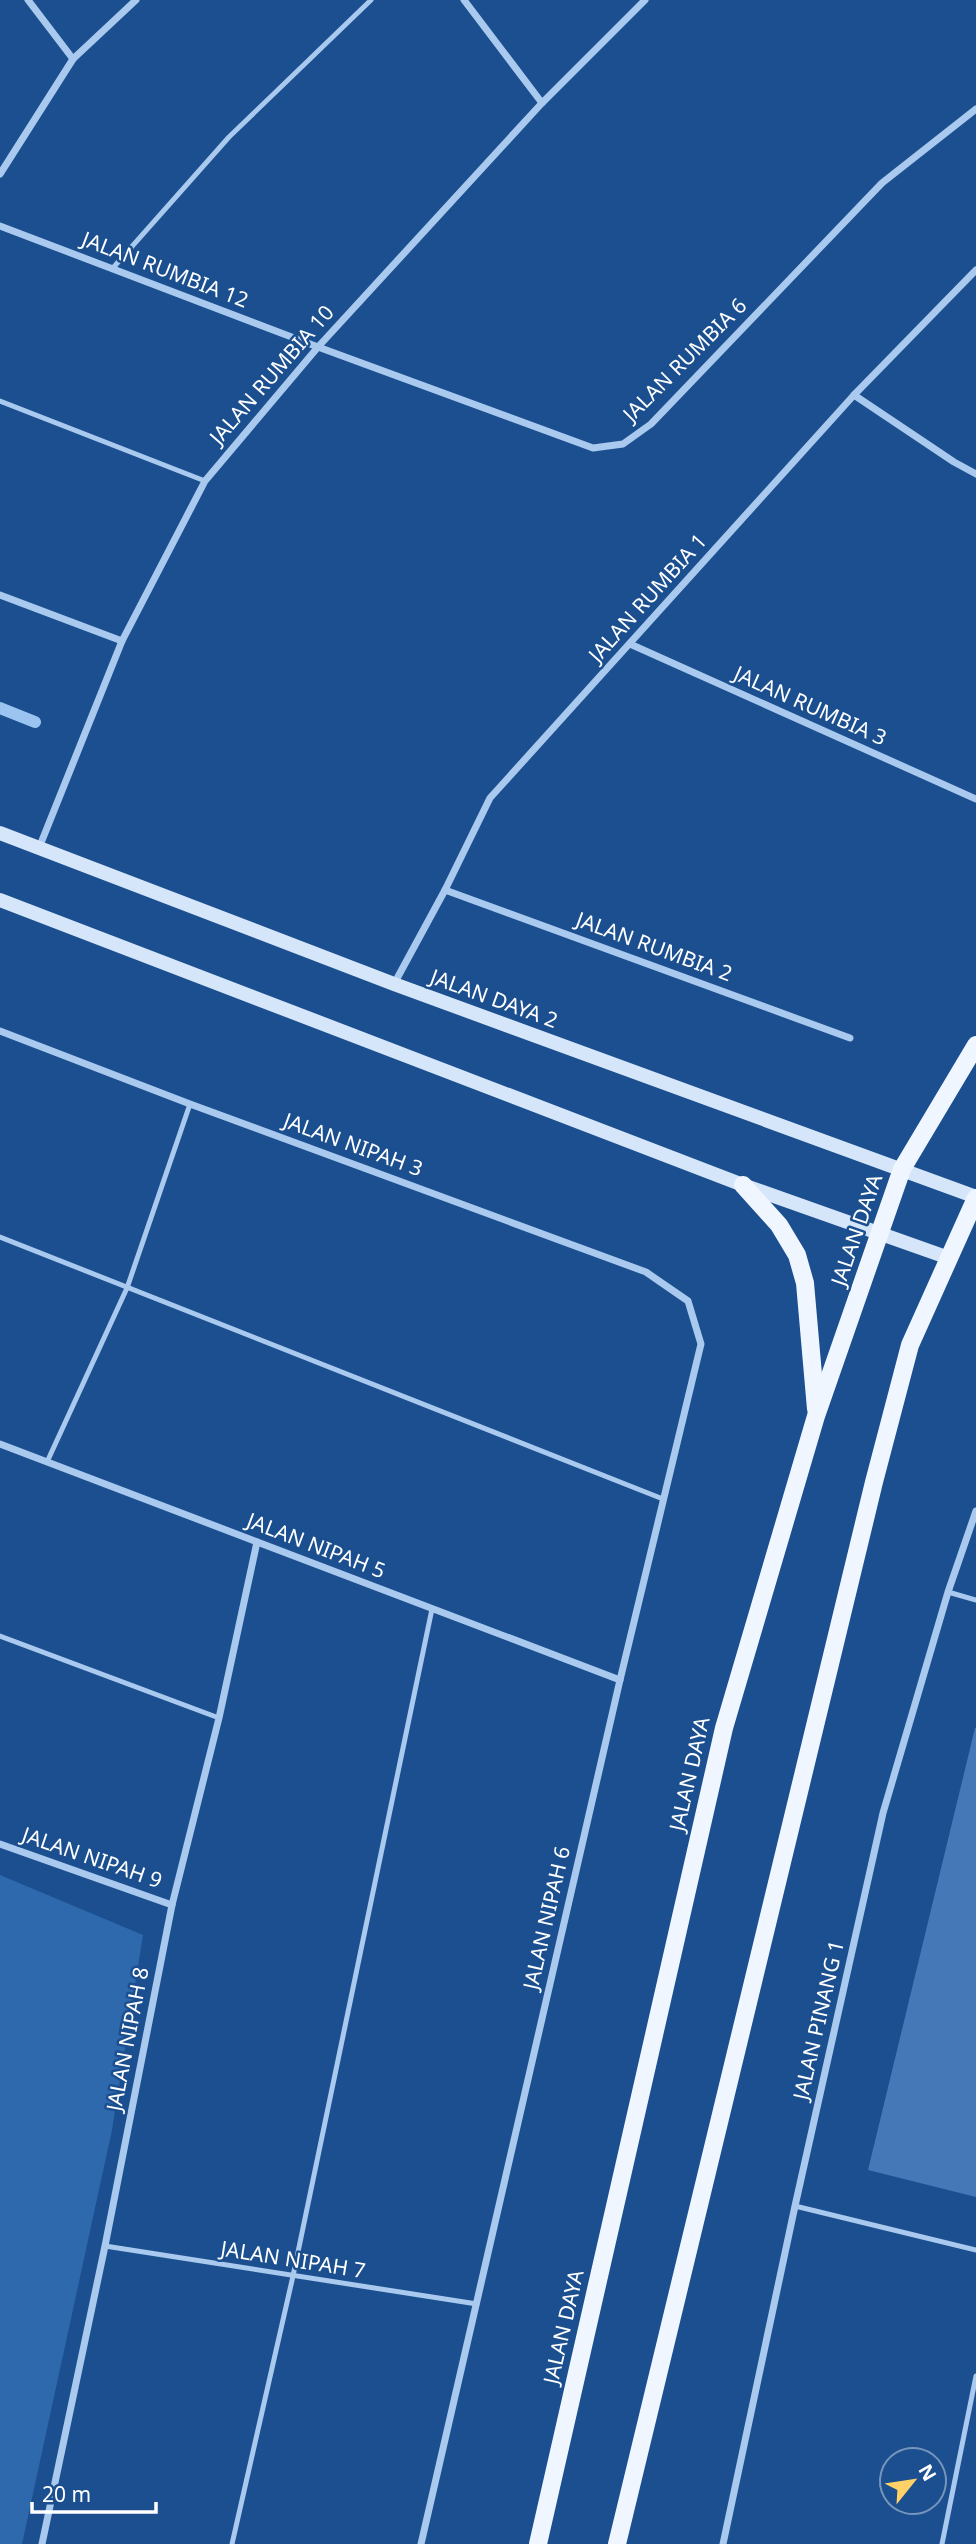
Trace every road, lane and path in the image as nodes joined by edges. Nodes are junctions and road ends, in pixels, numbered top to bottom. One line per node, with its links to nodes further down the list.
1 (28, 0): 6 (street)
2 (136, 0): 6 (street)
3 (371, 0): 11 (lane)
4 (464, 0): 7 (street)
5 (645, 0): 7 (street, JALAN RUMBIA 10)
6 (73, 59): 9 (street)
7 (542, 103): 13 (street, JALAN RUMBIA 10)
8 (976, 109): 13 (street, JALAN RUMBIA 6)
9 (0, 174)
10 (0, 226): 11 (street, JALAN RUMBIA 12)
11 (112, 269): 13 (street, JALAN RUMBIA 12)
12 (976, 270): 14 (street, JALAN RUMBIA 1)
13 (317, 347): 17 (street, JALAN RUMBIA 10)
14 (854, 395): 16 (street); 20 (street, JALAN RUMBIA 1)
15 (0, 401): 17 (lane)
16 (976, 474)
17 (205, 481): 19 (street, JALAN RUMBIA 10)
18 (0, 595): 19 (street)
19 (122, 641): 23 (street, JALAN RUMBIA 10)
20 (630, 644): 21 (street, JALAN RUMBIA 3); 24 (street, JALAN RUMBIA 1)
21 (976, 799)
22 (0, 833): 23 (main road, JALAN DAYA 2)
23 (39, 849): 26 (main road, JALAN DAYA 2)
24 (445, 890): 26 (street, JALAN RUMBIA 1); 28 (street, JALAN RUMBIA 2)
25 (0, 900): 32 (main road)
26 (394, 984): 31 (main road, JALAN DAYA 2)
27 (0, 1031): 30 (street, JALAN NIPAH 3)
28 (850, 1038)
29 (976, 1045): 31 (main road, JALAN DAYA)
30 (190, 1104): 37 (lane); 38 (street, JALAN NIPAH 3)
31 (902, 1169): 33 (main road, JALAN DAYA 2); 34 (main road, JALAN DAYA)
32 (743, 1185): 34 (main road); 39 (main road)
33 (976, 1197): 36 (main road)
34 (879, 1233): 36 (main road); 39 (main road, JALAN DAYA)
35 (0, 1237): 37 (lane)
36 (950, 1258): 63 (main road)
37 (127, 1288): 41 (lane); 42 (lane)
38 (688, 1301): 42 (street, JALAN NIPAH 6)
39 (816, 1416): 62 (main road, JALAN DAYA)
40 (0, 1444): 41 (street, JALAN NIPAH 5)
41 (47, 1462): 44 (street, JALAN NIPAH 5)
42 (663, 1499): 49 (street, JALAN NIPAH 6)
43 (976, 1511): 45 (street, JALAN PINANG 1)
44 (257, 1542): 47 (street, JALAN NIPAH 5); 50 (street, JALAN NIPAH 8)
45 (947, 1592): 46 (lane); 53 (street, JALAN PINANG 1)
46 (976, 1600)
47 (432, 1609): 49 (street, JALAN NIPAH 5); 56 (lane)
48 (0, 1636): 50 (lane)
49 (620, 1680): 57 (street, JALAN NIPAH 6)
50 (219, 1718): 52 (street, JALAN NIPAH 8)
51 (0, 1844): 52 (street, JALAN NIPAH 9)
52 (173, 1905): 54 (street, JALAN NIPAH 8)
53 (795, 2206): 55 (lane); 64 (street, JALAN PINANG 1)
54 (106, 2246): 56 (lane, JALAN NIPAH 7); 59 (street, JALAN NIPAH 8)
55 (976, 2250)
56 (293, 2276): 57 (lane, JALAN NIPAH 7); 60 (lane)
57 (477, 2304): 61 (street, JALAN NIPAH 6)
58 (976, 2376): 65 (lane)
59 (42, 2544)
60 (233, 2544)
61 (421, 2544)
62 (538, 2544)
63 (617, 2544)
64 (723, 2544)
65 (942, 2544)

